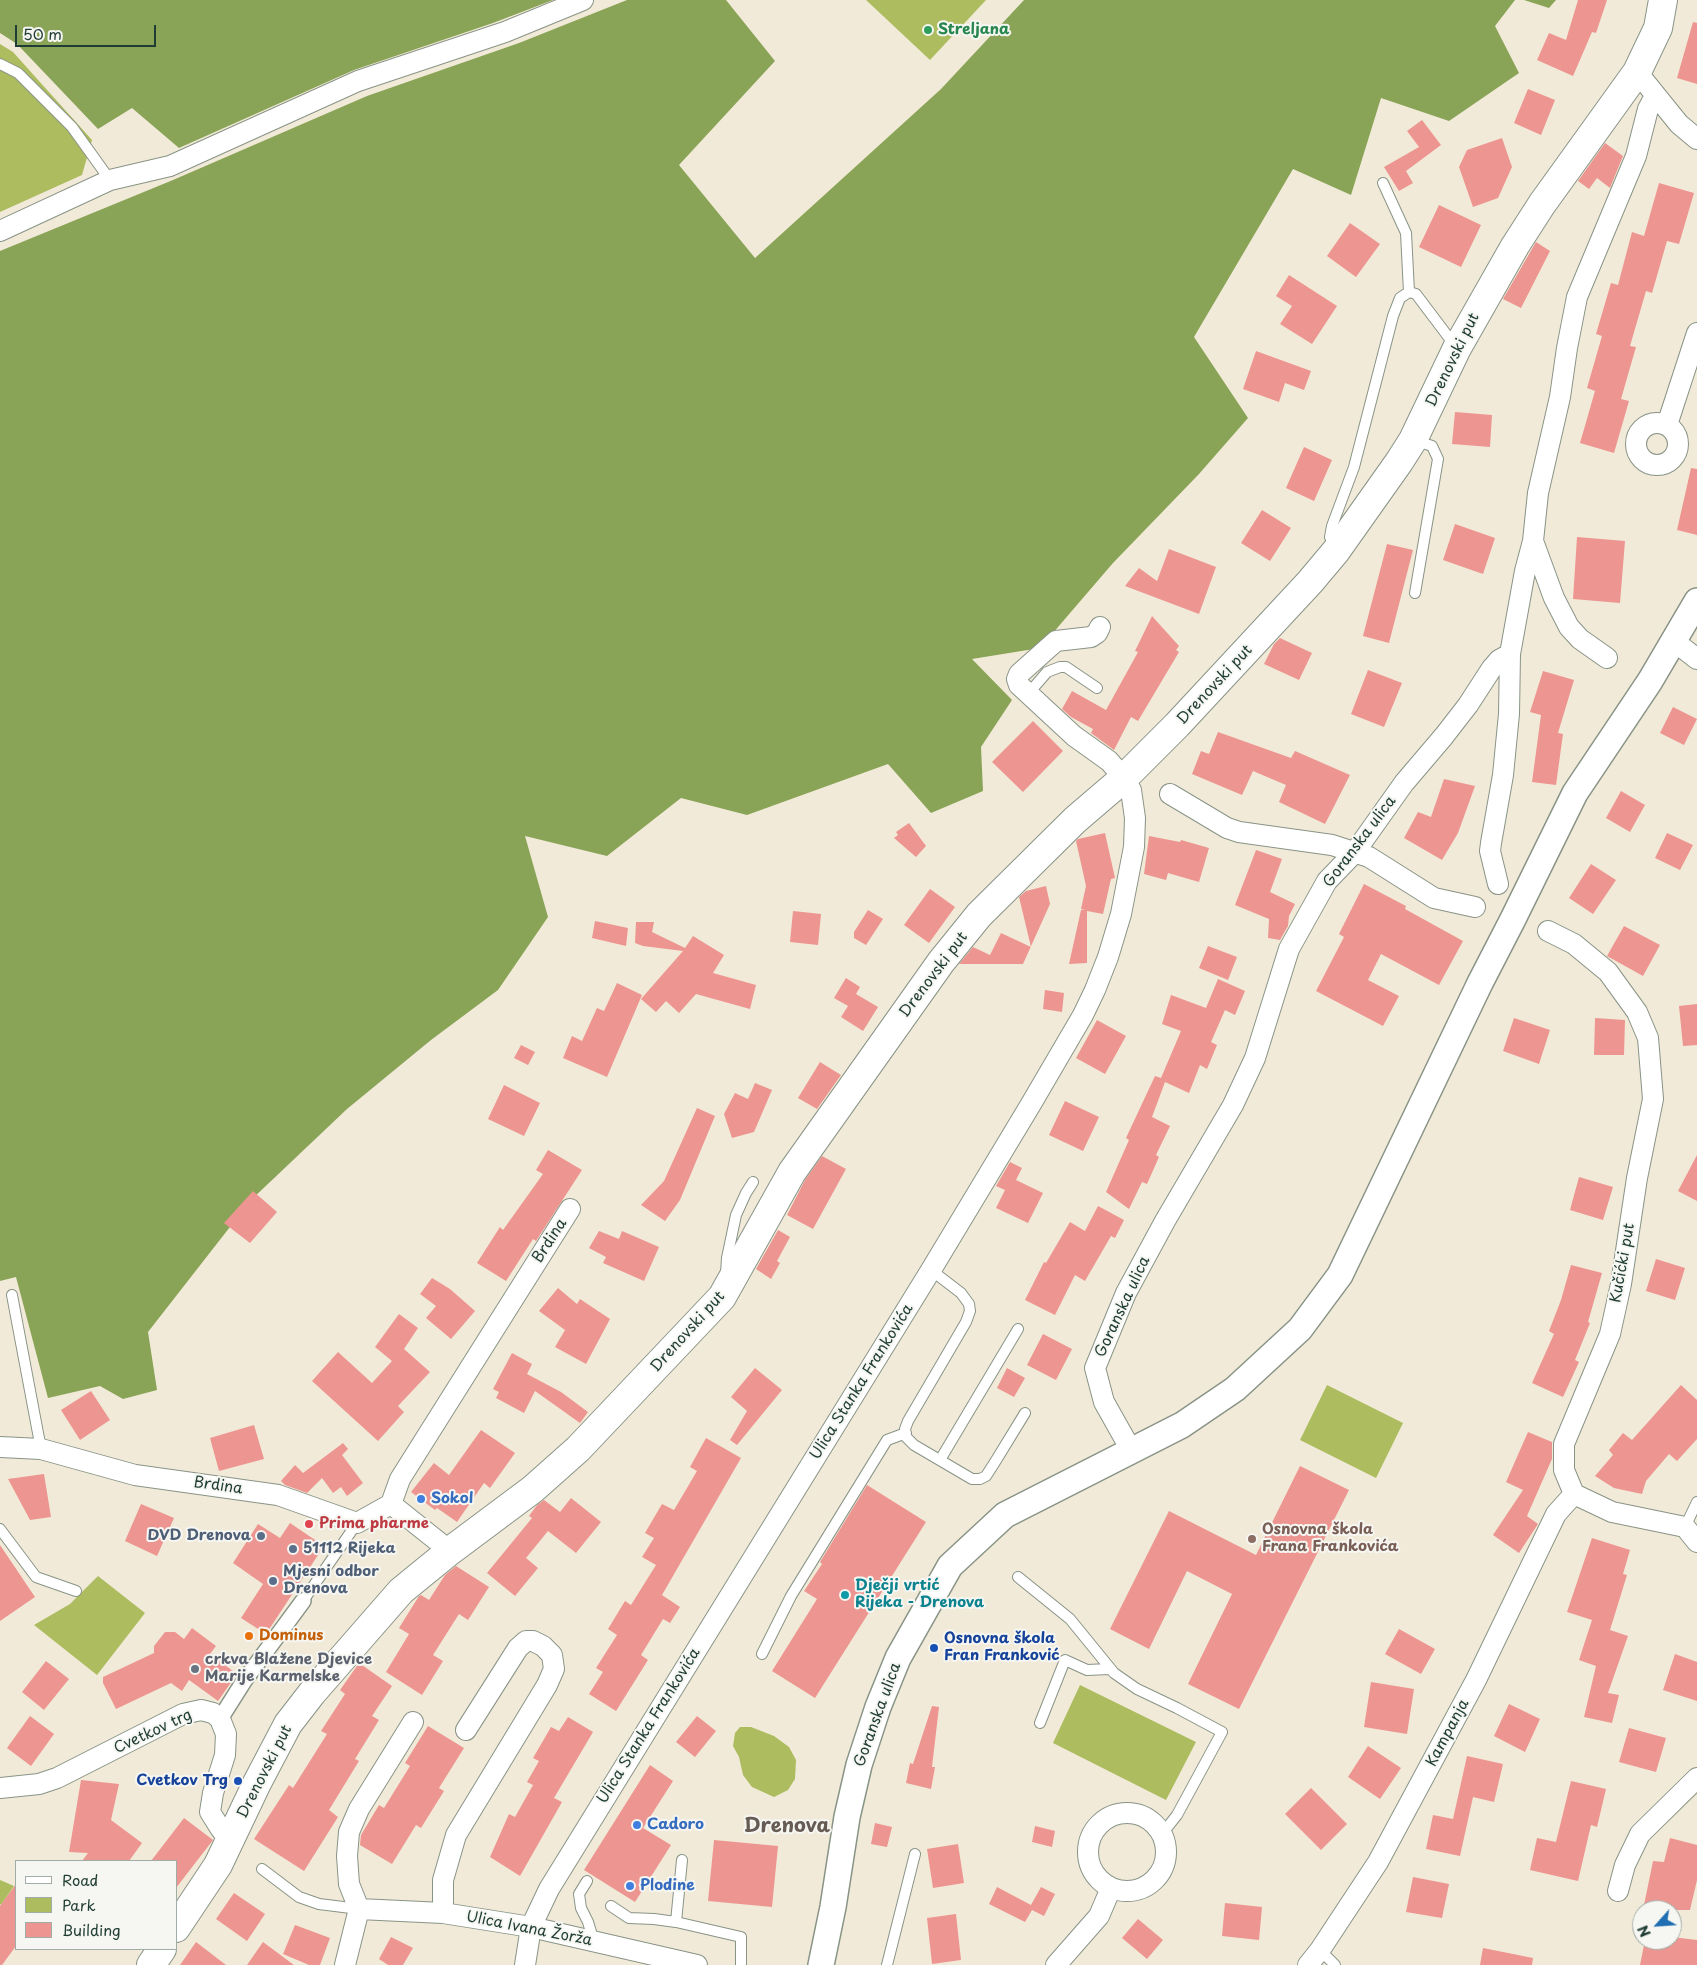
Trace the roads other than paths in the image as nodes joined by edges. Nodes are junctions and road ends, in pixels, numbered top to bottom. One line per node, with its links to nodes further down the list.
1 (583, 0): 7 (street)
2 (1663, 0): 4 (main road, Drenovski put)
3 (0, 64): 7 (lane)
4 (1637, 72): 5 (street); 12 (main road, Drenovski put)
5 (1655, 96): 6 (street); 15 (street)
6 (1697, 138)
7 (110, 180): 9 (street)
8 (1383, 183): 10 (lane)
9 (0, 231)
10 (1409, 292): 12 (lane); 16 (lane)
11 (1697, 333): 13 (street)
12 (1456, 348): 14 (main road, Drenovski put)
13 (1667, 425)
14 (1413, 440): 16 (main road, Drenovski put); 17 (lane)
15 (1533, 541): 21 (street); 22 (street)
16 (1336, 551): 26 (main road, Drenovski put)
17 (1415, 593)
18 (1694, 613): 20 (street)
19 (1100, 626): 25 (street)
20 (1674, 641): 23 (street); 42 (street)
21 (1510, 654): 28 (street, Goranska ulica); 29 (street)
22 (1607, 658)
23 (1697, 659)
24 (1097, 688): 25 (lane)
25 (1028, 694): 26 (street)
26 (1124, 778): 34 (street, Ulica Stanka Frankovića); 35 (main road, Drenovski put)
27 (1170, 794): 28 (street)
28 (1355, 852): 30 (street); 42 (street, Goranska ulica)
29 (1498, 884)
30 (1475, 907)
31 (1548, 931): 44 (street, Kučićki put)
32 (753, 1182): 35 (lane)
33 (570, 1209): 46 (street, Brdina)
34 (931, 1270): 39 (lane); 75 (street, Ulica Stanka Frankovića)
35 (725, 1293): 50 (main road, Drenovski put)
36 (12, 1295): 41 (lane)
37 (1018, 1329): 43 (lane)
38 (1025, 1414): 43 (lane)
39 (906, 1433): 43 (lane); 54 (lane)
40 (0, 1447): 41 (street, Brdina)
41 (40, 1449): 47 (street, Brdina)
42 (1131, 1450): 84 (street, Goranska ulica)
43 (940, 1460)
44 (1574, 1494): 49 (street); 78 (street, Kampanja)
45 (1697, 1502): 49 (lane)
46 (391, 1504): 47 (street); 50 (street)
47 (357, 1523): 53 (lane)
48 (0, 1529): 52 (lane)
49 (1691, 1534)
50 (450, 1550): 63 (main road, Drenovski put)
51 (1018, 1576): 55 (lane)
52 (76, 1591)
53 (303, 1601): 56 (street)
54 (762, 1654)
55 (1109, 1668): 58 (lane); 62 (lane)
56 (220, 1719): 61 (street, Cvetkov trg); 63 (street)
57 (413, 1722): 71 (street)
58 (1040, 1724)
59 (466, 1730): 72 (street)
60 (1697, 1778): 69 (street)
61 (0, 1788)
62 (1162, 1834): 68 (street); 68 (street)
63 (230, 1841): 74 (main road, Drenovski put)
64 (916, 1854): 85 (lane)
65 (682, 1860): 73 (lane)
66 (262, 1869): 71 (lane)
67 (587, 1881): 76 (lane)
68 (1111, 1888): 86 (street)
69 (1618, 1891)
70 (611, 1906): 73 (lane)
71 (359, 1909): 72 (street, Ulica Ivana Žorža); 80 (street)
72 (443, 1913): 75 (street, Ulica Ivana Žorža)
73 (676, 1922): 83 (lane)
74 (178, 1925)
75 (531, 1927): 76 (street, Ulica Ivana Žorža); 81 (street, Ulica Stanka Frankovića)
76 (594, 1942): 82 (street, Ulica Ivana Žorža)
77 (161, 1950): 79 (main road)
78 (1314, 1958): 87 (lane)
79 (150, 1965)
80 (345, 1965)
81 (525, 1965)
82 (697, 1965)
83 (742, 1965)
84 (821, 1965)
85 (887, 1965)
86 (1056, 1965)
87 (1335, 1965)

